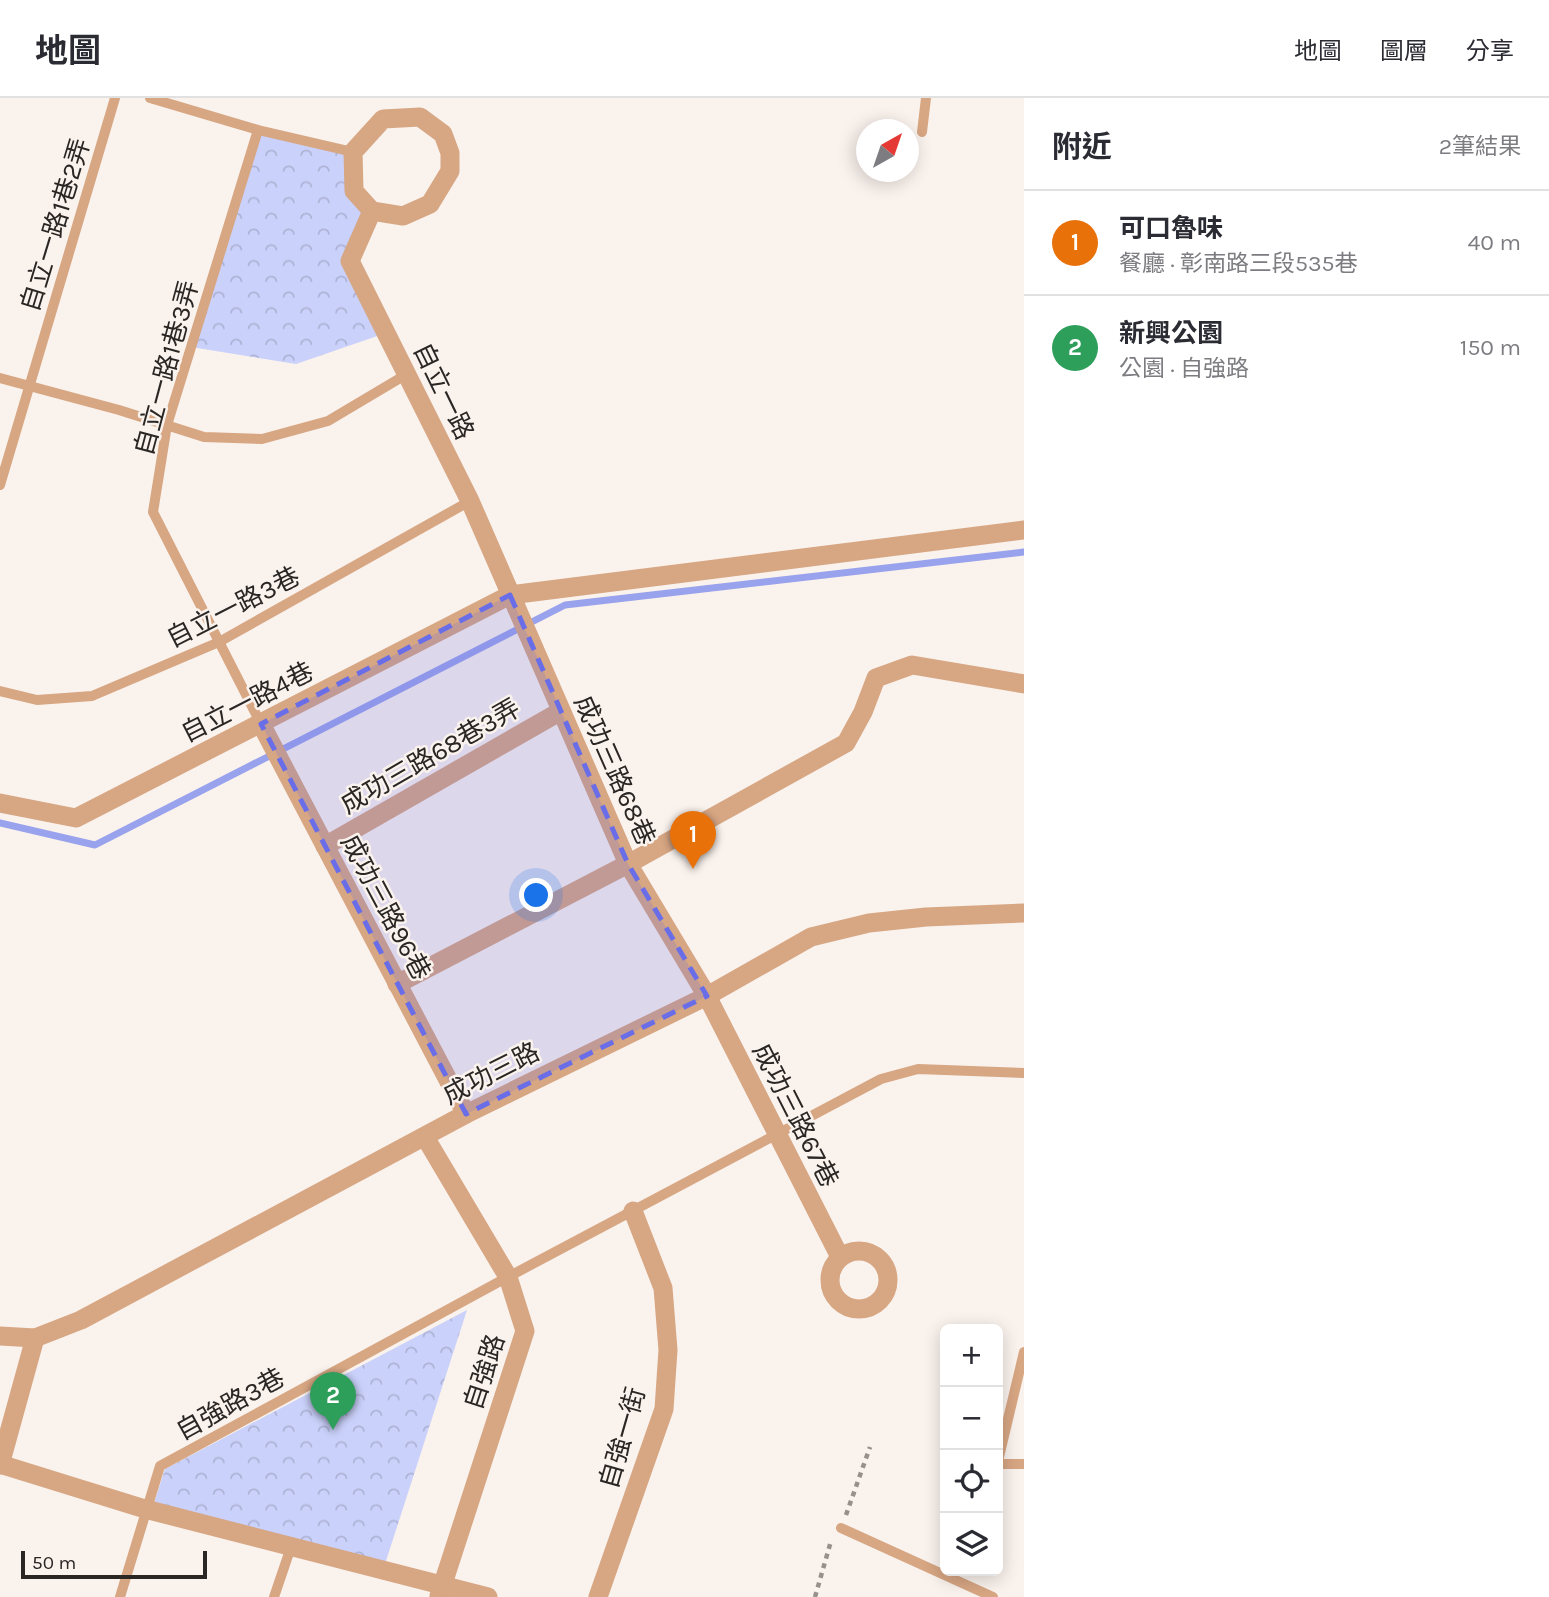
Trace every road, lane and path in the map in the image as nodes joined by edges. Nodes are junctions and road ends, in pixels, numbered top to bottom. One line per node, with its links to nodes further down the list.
1 (115, 98): 11 (lane, 自立一路1巷2弄)
2 (149, 98): 5 (lane)
3 (926, 98): 6 (lane)
4 (423, 107): 7 (street); 8 (street)
5 (258, 130): 7 (lane); 12 (lane, 自立一路1巷3弄)
6 (922, 132)
7 (353, 152): 8 (street)
8 (372, 211): 9 (street, 自立一路)
9 (407, 374): 12 (lane); 14 (street, 自立一路)
10 (0, 378): 11 (lane)
11 (29, 387): 12 (lane); 13 (lane, 自立一路1巷2弄)
12 (167, 425): 17 (lane, 自立一路1巷3弄)
13 (0, 485)
14 (470, 501): 16 (street, 自立一路); 17 (lane, 自立一路3巷)
15 (1024, 530): 16 (street)
16 (510, 595): 20 (street, 成功三路68巷); 21 (street, 自立一路4巷)
17 (219, 642): 19 (lane, 自立一路3巷); 21 (lane, 自立一路1巷3弄)
18 (1024, 684): 24 (street)
19 (0, 691)
20 (561, 711): 23 (street, 成功三路68巷3弄); 24 (street, 成功三路68巷)
21 (261, 724): 22 (street, 自立一路4巷); 23 (street, 成功三路96巷)
22 (0, 803)
23 (325, 846): 26 (street, 成功三路96巷)
24 (628, 864): 26 (street); 27 (street, 成功三路68巷)
25 (1024, 914): 27 (street, 成功三路)
26 (397, 984): 29 (street, 成功三路96巷)
27 (707, 996): 29 (street, 成功三路); 30 (street, 成功三路67巷)
28 (1024, 1073): 30 (lane, 自強路3巷)
29 (466, 1114): 31 (street, 成功三路)
30 (776, 1135): 32 (lane, 自強路3巷); 33 (street, 成功三路67巷)
31 (425, 1137): 34 (street, 自強路); 36 (street, 成功三路)
32 (633, 1211): 34 (lane, 自強路3巷); 49 (street, 自強一街)
33 (840, 1257)
34 (508, 1277): 42 (lane, 自強路3巷); 45 (street, 自強路)
35 (0, 1335): 36 (street, 成功三路)
36 (34, 1338): 41 (street)
37 (1024, 1352): 38 (lane)
38 (1001, 1450)
39 (1003, 1463): 40 (lane)
40 (1024, 1464)
41 (0, 1465): 42 (street)
42 (145, 1509): 44 (street); 46 (lane, 自強路3巷)
43 (841, 1528): 50 (lane)
44 (291, 1547): 45 (street); 47 (lane)
45 (441, 1592): 48 (street)
46 (120, 1597)
47 (274, 1597)
48 (488, 1597)
49 (598, 1597)
50 (993, 1597)

